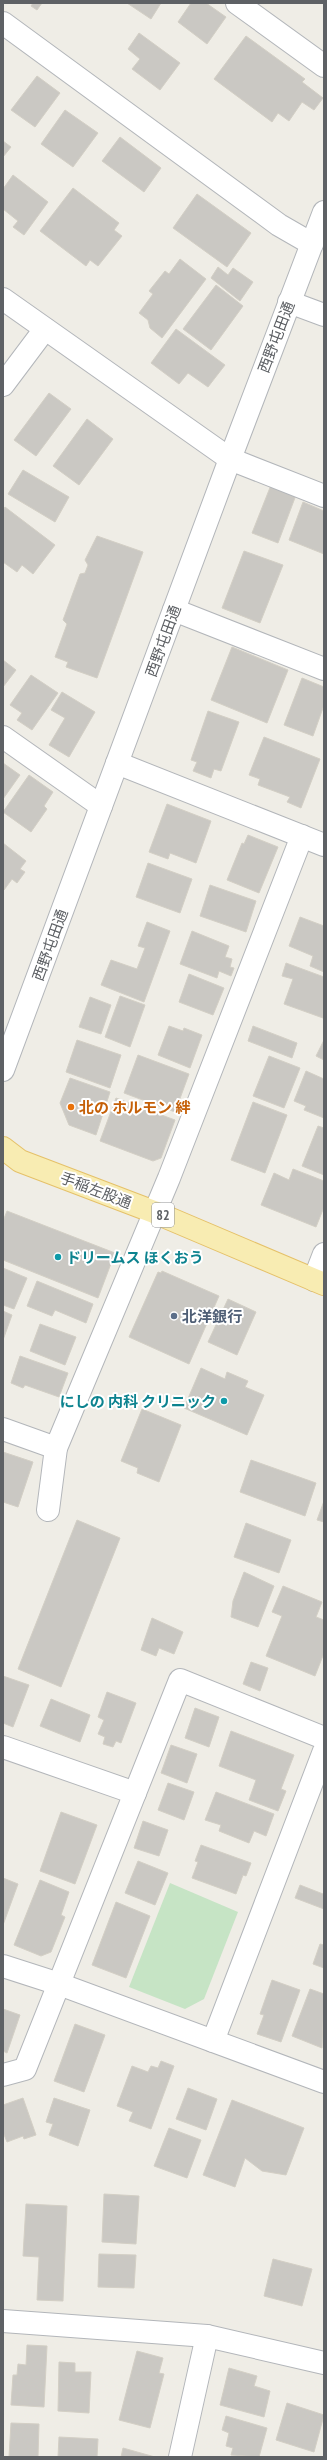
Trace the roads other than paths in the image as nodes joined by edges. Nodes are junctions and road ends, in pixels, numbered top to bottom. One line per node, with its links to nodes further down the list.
1 (237, 3): 3 (street)
2 (3, 23): 5 (street)
3 (324, 66)
4 (324, 212): 5 (street, 西野屯田通)
5 (312, 244): 7 (street, 西野屯田通)
6 (3, 298): 9 (street)
7 (290, 302): 8 (street); 11 (street, 西野屯田通)
8 (324, 315)
9 (45, 329): 10 (street); 11 (street)
10 (3, 385)
11 (230, 459): 12 (street); 13 (street, 西野屯田通)
12 (324, 496)
13 (174, 610): 14 (street); 16 (street, 西野屯田通)
14 (324, 669)
15 (3, 737): 17 (street)
16 (117, 763): 17 (street, 西野屯田通); 18 (street)
17 (101, 806): 20 (street, 西野屯田通)
18 (302, 836): 19 (street); 22 (street)
19 (324, 845)
20 (3, 1070)
21 (3, 1148): 22 (main road, 手稲左股通 / 82)
22 (154, 1212): 24 (main road, 手稲左股通 / 82); 26 (street)
23 (324, 1254): 24 (street)
24 (319, 1282)
25 (3, 1429): 26 (street)
26 (56, 1448): 27 (street)
27 (48, 1510)
28 (324, 1738): 31 (street)
29 (3, 1747): 31 (street)
30 (324, 1751): 34 (street)
31 (135, 1793): 33 (street)
32 (3, 1966): 33 (street)
33 (59, 1984): 34 (street); 35 (street)
34 (213, 2041): 36 (street)
35 (3, 2075)
36 (324, 2082)
37 (3, 2320): 38 (street)
38 (207, 2336): 39 (street); 40 (street)
39 (324, 2363)
40 (180, 2457)

